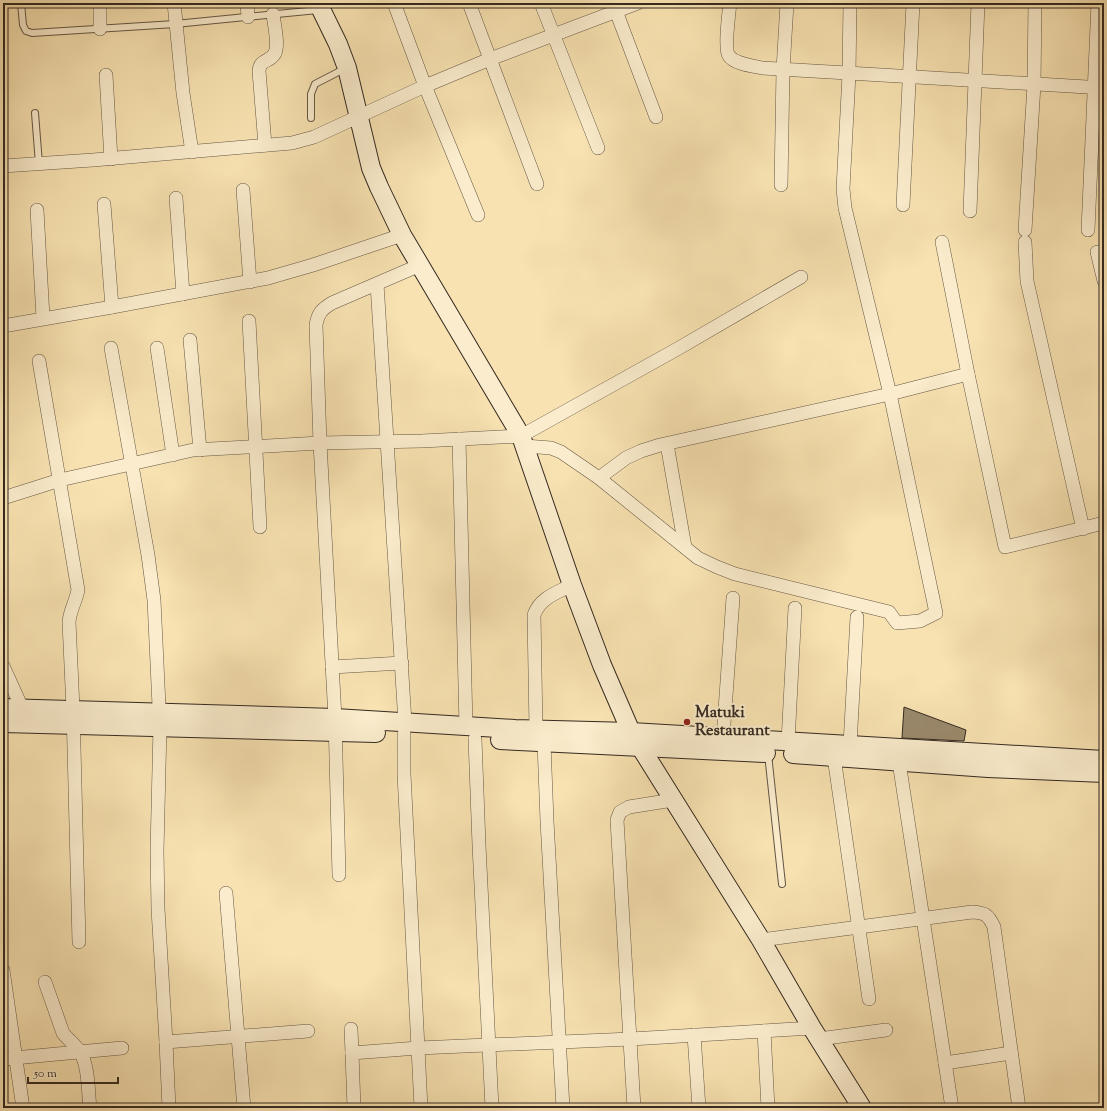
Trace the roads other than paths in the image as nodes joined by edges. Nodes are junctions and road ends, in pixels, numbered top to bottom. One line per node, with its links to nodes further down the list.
1 (21, 3): 21 (lane)
2 (100, 3): 21 (street)
3 (174, 3): 20 (street)
4 (247, 3): 19 (street)
5 (394, 3): 31 (street)
6 (470, 3): 23 (street)
7 (541, 3): 22 (street)
8 (638, 3): 17 (street)
9 (730, 3): 25 (street)
10 (787, 3): 25 (street)
11 (850, 3): 26 (street)
12 (913, 3): 28 (street)
13 (978, 3): 29 (street)
14 (1035, 3): 30 (street)
15 (1098, 3): 32 (street)
16 (320, 6): 18 (lane); 24 (street)
17 (614, 7): 22 (street); 35 (street)
18 (272, 14): 19 (lane); 37 (street)
19 (248, 17): 20 (lane)
20 (175, 24): 21 (lane); 39 (street)
21 (100, 29)
22 (554, 36): 23 (street); 38 (street)
23 (490, 59): 31 (street); 43 (street)
24 (347, 68): 34 (street); 36 (lane)
25 (783, 70): 26 (street); 44 (street)
26 (849, 74): 28 (street); 71 (street)
27 (106, 75): 40 (street)
28 (909, 77): 29 (street); 48 (street)
29 (975, 81): 30 (street); 50 (street)
30 (1034, 85): 32 (street); 86 (street)
31 (425, 86): 34 (street); 51 (street)
32 (1099, 88): 52 (street)
33 (35, 113): 41 (lane)
34 (359, 116): 37 (street); 53 (street)
35 (656, 117)
36 (311, 118)
37 (265, 145): 39 (street)
38 (598, 148)
39 (192, 152): 40 (street)
40 (111, 158): 41 (street)
41 (40, 164): 42 (street)
42 (3, 166)
43 (537, 184)
44 (781, 185)
45 (243, 190): 59 (street)
46 (176, 198): 61 (street)
47 (104, 204): 62 (street)
48 (903, 205)
49 (37, 210): 63 (street)
50 (970, 211)
51 (478, 215)
52 (1088, 230)
53 (402, 236): 56 (street); 59 (street)
54 (942, 242): 70 (street)
55 (1097, 252): 58 (street)
56 (420, 265): 60 (street); 74 (street)
57 (801, 277): 74 (street)
58 (1104, 281)
59 (250, 282): 61 (street)
60 (377, 284): 73 (street); 75 (street)
61 (182, 294): 62 (street)
62 (112, 307): 63 (street)
63 (43, 318): 65 (street)
64 (249, 321): 77 (street)
65 (3, 326)
66 (190, 340): 78 (street)
67 (111, 348): 80 (street)
68 (157, 348): 79 (street)
69 (39, 361): 82 (street)
70 (968, 374): 71 (street); 86 (street)
71 (890, 394): 76 (street); 87 (street)
72 (460, 439): 73 (street); 74 (street); 102 (street)
73 (388, 441): 75 (street); 92 (street)
74 (523, 441): 81 (street); 88 (street)
75 (320, 443): 77 (street); 94 (street)
76 (667, 444): 81 (street); 87 (street)
77 (255, 447): 78 (street); 85 (street)
78 (200, 450): 79 (street)
79 (173, 455): 80 (street)
80 (131, 465): 82 (street); 98 (street)
81 (599, 478): 87 (street)
82 (60, 480): 83 (street); 97 (street)
83 (3, 498)
84 (1104, 523): 86 (street)
85 (260, 527)
86 (1083, 529)
87 (686, 548)
88 (572, 585): 103 (street); 105 (street)
89 (733, 598): 104 (street)
90 (795, 608): 106 (street)
91 (857, 617): 107 (street)
92 (402, 663): 94 (street); 101 (street)
93 (3, 666): 96 (street)
94 (332, 667): 100 (street)
95 (3, 708): 96 (street)
96 (22, 708): 97 (street)
97 (73, 717): 98 (street); 99 (street); 120 (street)
98 (160, 719): 100 (street); 132 (street)
99 (3, 723)
100 (335, 724): 101 (street); 114 (street)
101 (405, 728): 102 (street); 136 (street)
102 (470, 732): 103 (street); 134 (street)
103 (540, 736): 105 (street); 133 (street)
104 (723, 738): 105 (street); 106 (street)
105 (636, 739): 108 (street); 113 (street)
106 (788, 742): 107 (street)
107 (850, 745): 110 (street)
108 (768, 753): 109 (street); 115 (lane)
109 (834, 757): 111 (street); 118 (street)
110 (1104, 760)
111 (899, 762): 112 (street); 117 (street)
112 (1104, 773)
113 (673, 800): 119 (street); 131 (street)
114 (339, 875)
115 (782, 884)
116 (226, 893): 130 (street)
117 (923, 918): 118 (street); 139 (street); 142 (street)
118 (858, 927): 119 (street); 123 (street)
119 (761, 940): 128 (street)
120 (78, 942)
121 (3, 970): 140 (street)
122 (45, 982): 137 (street)
123 (870, 999)
124 (351, 1029): 138 (street)
125 (886, 1030): 128 (street)
126 (308, 1031): 130 (street)
127 (764, 1031): 128 (street); 129 (street); 153 (street)
128 (816, 1034): 154 (street)
129 (694, 1035): 131 (street); 152 (street)
130 (238, 1036): 132 (street); 146 (street)
131 (631, 1039): 133 (street); 151 (street)
132 (166, 1042): 145 (street)
133 (560, 1042): 134 (street); 150 (street)
134 (489, 1044): 136 (street); 149 (street)
135 (122, 1048): 137 (street)
136 (418, 1048): 138 (street); 148 (street)
137 (80, 1051): 140 (street); 144 (street)
138 (352, 1053): 147 (street)
139 (1011, 1053): 142 (street); 156 (street)
140 (16, 1058): 141 (street); 143 (street)
141 (3, 1059)
142 (945, 1063): 155 (street)
143 (23, 1108)
144 (90, 1108)
145 (168, 1108)
146 (244, 1108)
147 (354, 1108)
148 (421, 1108)
149 (492, 1108)
150 (563, 1108)
151 (634, 1108)
152 (699, 1108)
153 (768, 1108)
154 (862, 1108)
155 (952, 1108)
156 (1019, 1108)

